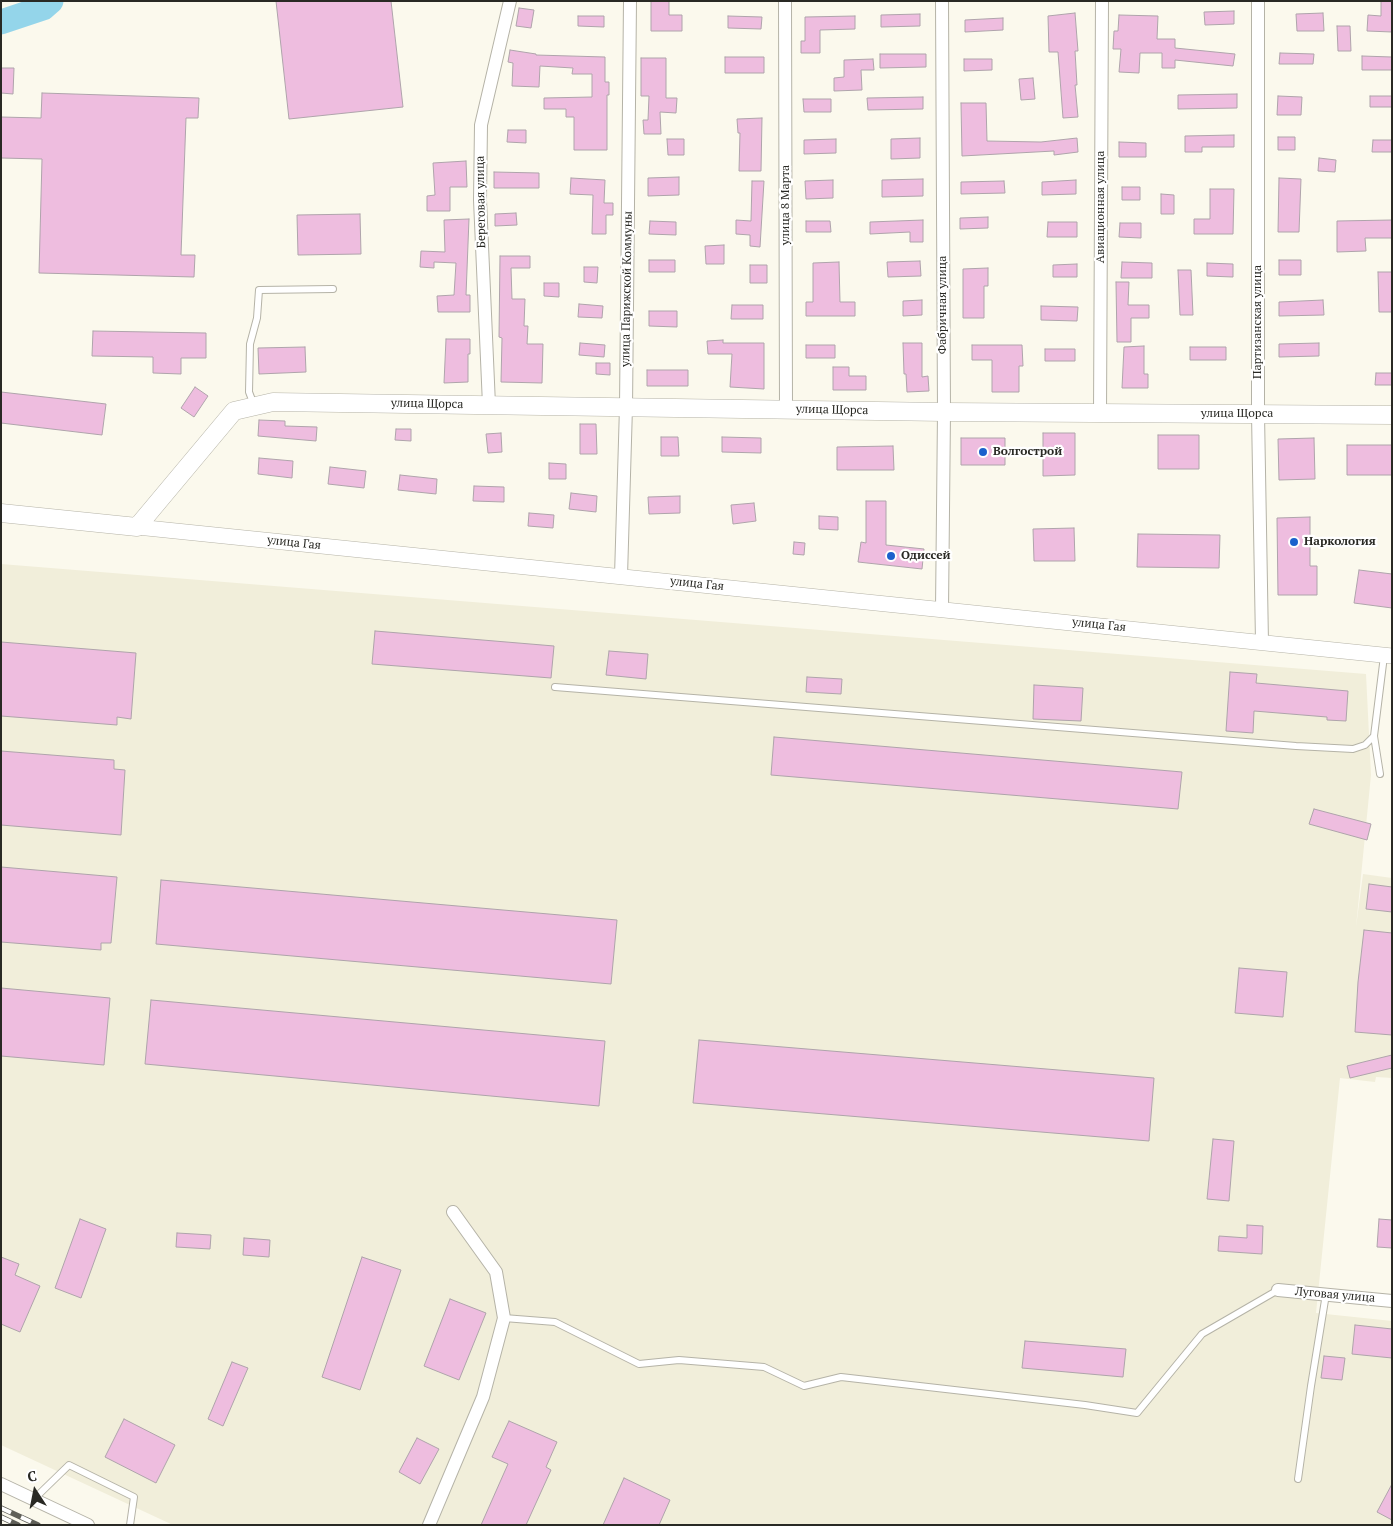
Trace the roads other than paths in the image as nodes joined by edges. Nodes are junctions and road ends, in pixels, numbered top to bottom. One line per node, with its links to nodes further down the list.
1 (510, 1): 8 (street, Береговая улица)
2 (630, 1): 10 (street, улица Парижской Коммуны)
3 (785, 1): 11 (street, улица 8 Марта)
4 (942, 1): 12 (street, Фабричная улица)
5 (1102, 1): 13 (street, Авиационная улица)
6 (1258, 1): 14 (street, Партизанская улица)
7 (333, 289): 9 (lane)
8 (489, 405): 9 (main road, улица Щорса); 10 (main road, улица Щорса)
9 (254, 406): 17 (main road, улица Щорса)
10 (626, 407): 11 (main road, улица Щорса); 18 (street, улица Парижской Коммуны)
11 (786, 409): 12 (main road, улица Щорса)
12 (944, 412): 13 (main road, улица Щорса); 19 (street, Фабричная улица)
13 (1100, 413): 14 (main road, улица Щорса)
14 (1258, 414): 15 (main road, улица Щорса); 20 (street, Партизанская улица)
15 (1392, 415)
16 (1, 512): 17 (main road, улица Гая)
17 (137, 527): 18 (street, улица Гая)
18 (621, 576): 19 (street, улица Гая)
19 (942, 609): 20 (street, улица Гая)
20 (1262, 642): 21 (street, улица Гая)
21 (1388, 656): 23 (lane)
22 (556, 687): 23 (lane)
23 (1374, 736): 24 (lane)
24 (1380, 774)
25 (453, 1212): 29 (street)
26 (1278, 1290): 27 (street, Луговая улица); 29 (lane)
27 (1326, 1294): 28 (street, Луговая улица); 30 (lane)
28 (1392, 1301)
29 (504, 1318): 35 (street)
30 (1298, 1479)
31 (1, 1484): 32 (street)
32 (32, 1500): 33 (street); 34 (lane)
33 (88, 1525)
34 (130, 1525)
35 (429, 1525)

